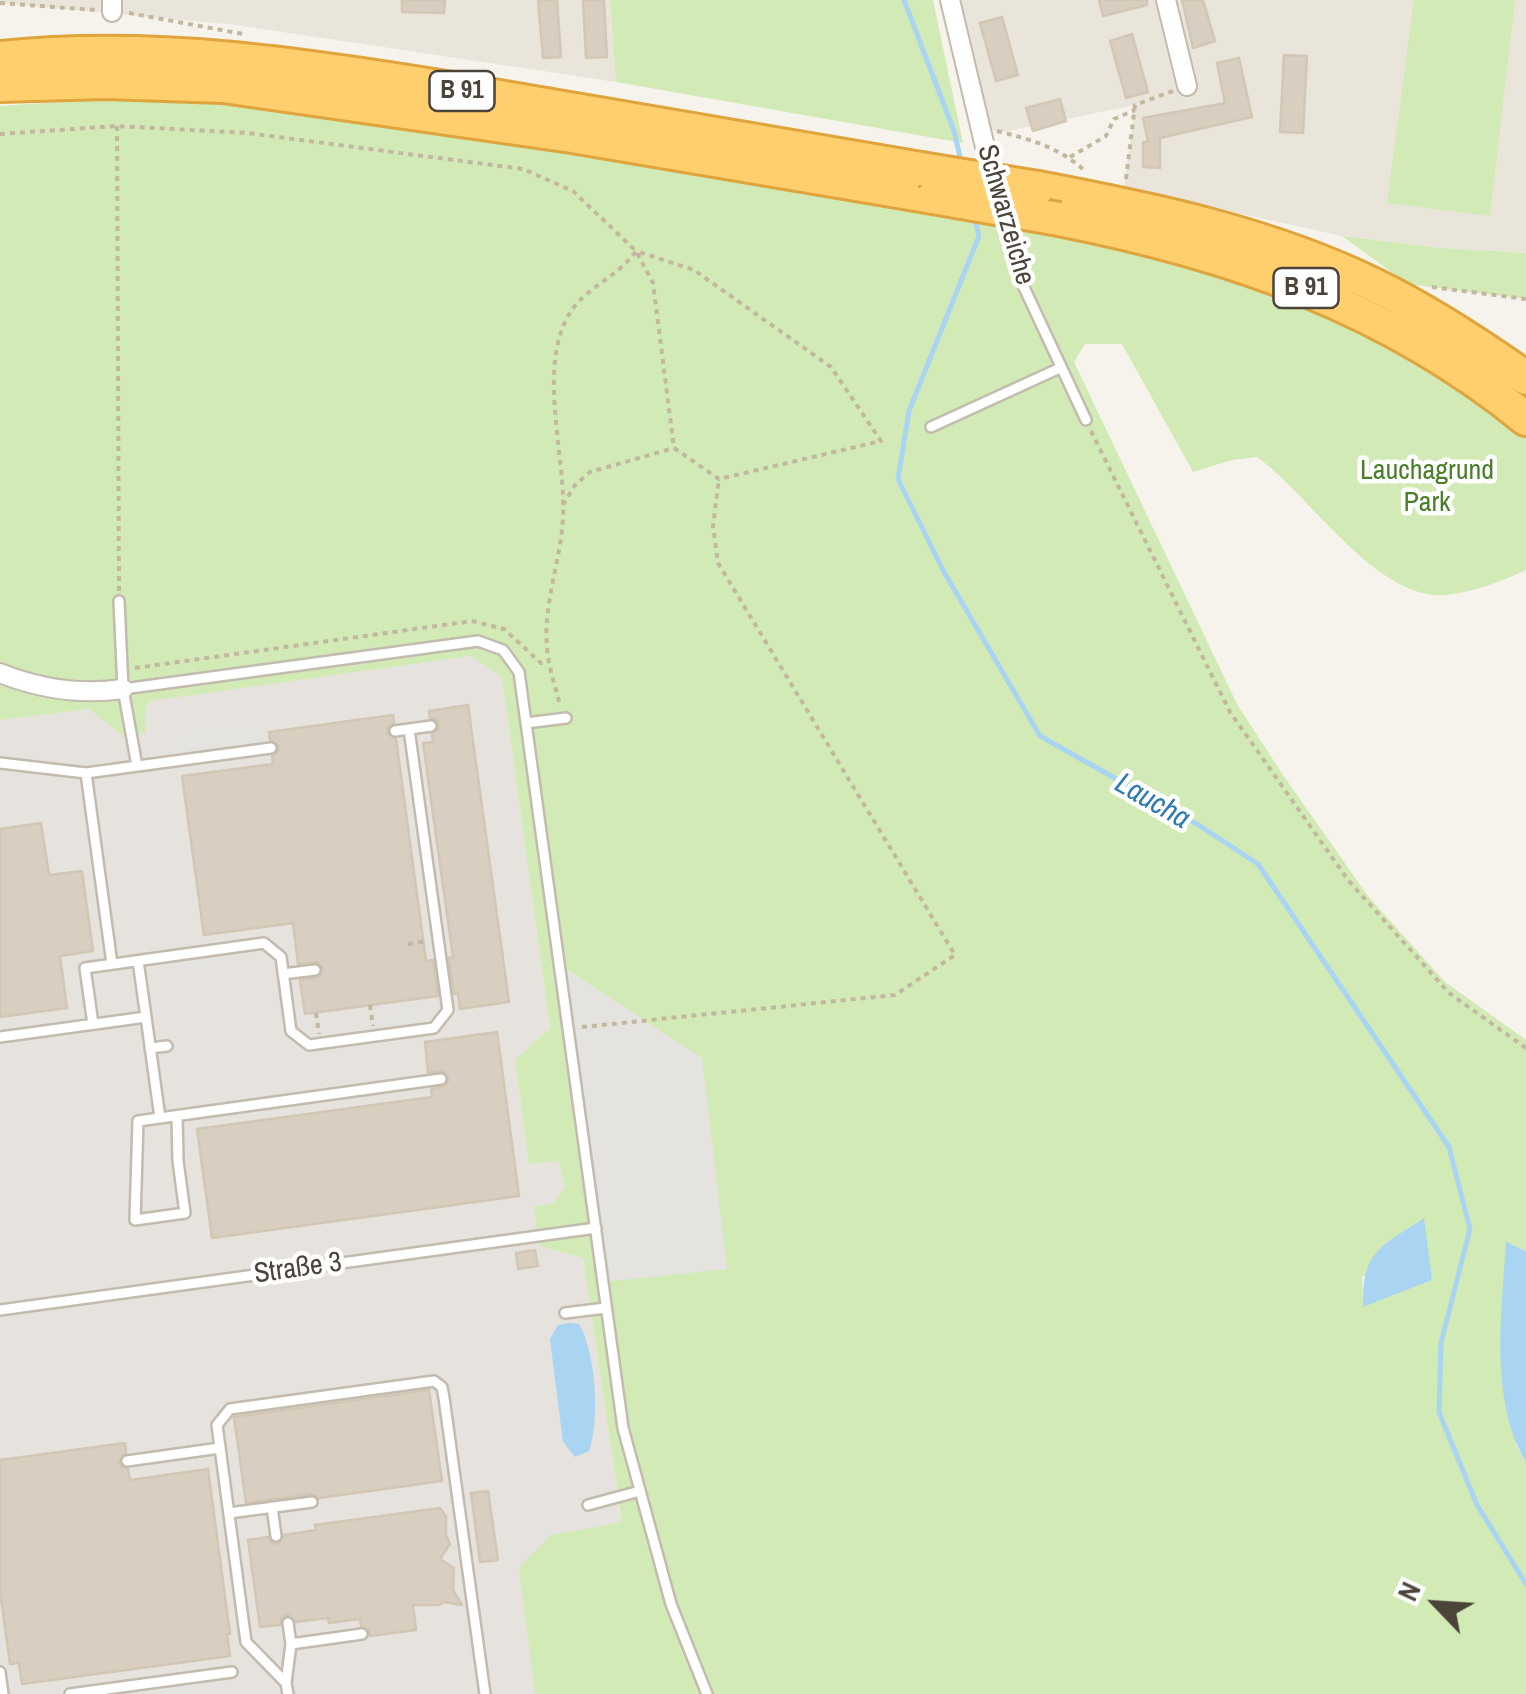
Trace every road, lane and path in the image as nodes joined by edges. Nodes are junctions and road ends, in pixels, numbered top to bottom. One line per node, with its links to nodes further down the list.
1 (950, 0): 11 (street, Schwarzeiche)
2 (1166, 0): 8 (street)
3 (0, 3): 4 (path)
4 (8, 3)
5 (0, 58): 16 (highway, B 91)
6 (106, 82): 7 (highway, B 91); 9 (highway); 16 (highway, B 91)
7 (0, 86)
8 (1187, 86): 10 (path)
9 (0, 99)
10 (1135, 110): 15 (path); 18 (path)
11 (978, 122): 14 (street, Schwarzeiche); 15 (path)
12 (118, 126): 13 (path); 19 (path); 30 (path)
13 (0, 134)
14 (986, 151): 22 (lane, Schwarzeiche)
15 (1070, 156): 17 (path)
16 (927, 183): 23 (highway, B 91, bridge); 24 (highway, B 91, bridge)
17 (1096, 183)
18 (1124, 188)
19 (636, 251): 27 (path); 28 (path); 29 (path)
20 (1427, 286): 21 (path)
21 (1526, 300)
22 (1060, 368): 25 (lane, Schwarzeiche); 26 (lane)
23 (1526, 378)
24 (1526, 419)
25 (1086, 420): 66 (path)
26 (931, 427)
27 (674, 448): 28 (path); 29 (path)
28 (719, 478): 60 (path)
29 (563, 506): 31 (path)
30 (118, 601): 33 (lane)
31 (549, 662): 33 (path); 34 (path)
32 (0, 674): 33 (street)
33 (122, 680): 35 (lane); 41 (lane)
34 (565, 718): 35 (lane)
35 (526, 723): 60 (lane)
36 (431, 726): 37 (lane)
37 (409, 729): 38 (lane); 43 (lane)
38 (395, 730)
39 (271, 748): 41 (lane)
40 (0, 762): 42 (lane)
41 (138, 766): 42 (lane)
42 (86, 773): 53 (lane)
43 (419, 802): 44 (lane); 46 (lane)
44 (405, 804)
45 (433, 813): 46 (lane)
46 (421, 814): 47 (lane)
47 (434, 913): 48 (lane); 49 (lane)
48 (420, 915)
49 (439, 943): 50 (path); 51 (lane); 62 (lane)
50 (408, 944)
51 (451, 944)
52 (138, 960): 53 (lane); 55 (lane); 58 (lane)
53 (112, 964): 59 (lane)
54 (315, 970): 55 (lane)
55 (283, 974): 63 (lane)
56 (370, 1005): 62 (path)
57 (316, 1013): 63 (path)
58 (146, 1016): 59 (lane); 65 (lane)
59 (93, 1024): 61 (lane)
60 (568, 1029): 70 (lane)
61 (0, 1036)
62 (374, 1036): 63 (lane)
63 (321, 1043)
64 (167, 1046): 65 (lane)
65 (150, 1048): 69 (lane)
66 (1526, 1048)
67 (440, 1079): 68 (lane)
68 (177, 1116): 69 (lane); 69 (lane)
69 (160, 1118)
70 (596, 1228): 71 (lane); 72 (lane, Straße 3)
71 (606, 1308): 73 (lane); 76 (lane)
72 (0, 1310)
73 (564, 1314)
74 (220, 1448): 75 (lane); 80 (lane); 90 (lane)
75 (127, 1461)
76 (640, 1491): 78 (lane); 91 (lane)
77 (312, 1502): 79 (lane)
78 (588, 1505)
79 (272, 1507): 80 (lane); 81 (lane)
80 (228, 1513): 87 (lane)
81 (276, 1536)
82 (288, 1624): 84 (lane)
83 (362, 1634): 84 (lane)
84 (290, 1644): 87 (lane)
85 (0, 1672): 88 (lane)
86 (232, 1672): 89 (lane)
87 (287, 1689)
88 (3, 1694)
89 (70, 1694)
90 (485, 1694)
91 (707, 1694)

